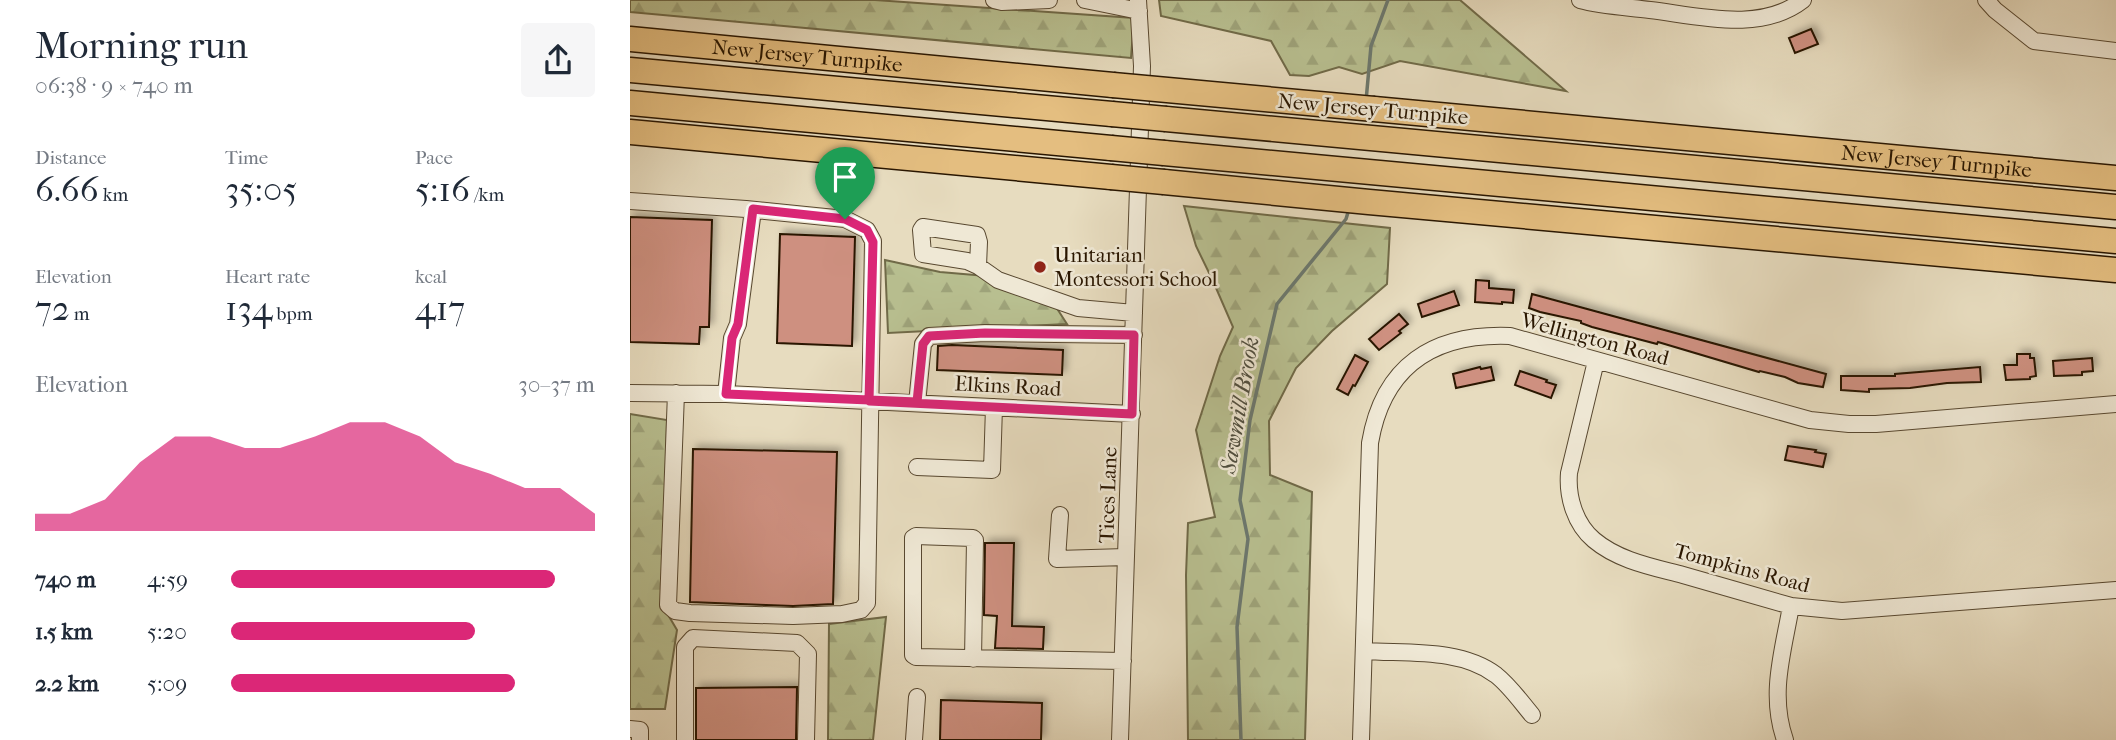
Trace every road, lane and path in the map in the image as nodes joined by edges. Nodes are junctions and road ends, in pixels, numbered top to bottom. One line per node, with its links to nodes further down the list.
1 (994, 0): 2 (street)
2 (1049, 0)
3 (1085, 0): 7 (street)
4 (1580, 0): 5 (street)
5 (1803, 0)
6 (1986, 0): 9 (street)
7 (1138, 5): 20 (street, Tices Lane)
8 (630, 39): 13 (highway, New Jersey Turnpike, bridge)
9 (2116, 51)
10 (630, 70): 15 (highway, New Jersey Turnpike, bridge)
11 (630, 103): 17 (highway, bridge)
12 (630, 132): 19 (highway, bridge)
13 (2116, 178)
14 (630, 201): 16 (street)
15 (2116, 207)
16 (753, 209): 25 (street); 26 (street)
17 (2116, 241)
18 (978, 266): 20 (street)
19 (2116, 270)
20 (1134, 313): 21 (street, Tices Lane)
21 (1134, 335): 27 (street); 30 (street, Tices Lane)
22 (1595, 361): 28 (street, Wellington Road); 35 (street, Tompkins Road); 36 (street, Wellington Road)
23 (630, 393): 24 (street, Elkins Road)
24 (676, 393): 25 (street, Elkins Road); 26 (street)
25 (726, 394): 26 (street, Elkins Road)
26 (869, 401): 27 (street, Elkins Road)
27 (917, 402): 29 (street, Elkins Road)
28 (2116, 404)
29 (994, 407): 30 (street, Elkins Road); 31 (street)
30 (1132, 414): 33 (street, Tices Lane)
31 (917, 467)
32 (1060, 515): 33 (street)
33 (1126, 557): 38 (street, Tices Lane)
34 (2116, 590): 35 (street, Tompkins Road)
35 (1791, 606): 48 (street)
36 (1364, 651): 40 (street); 47 (street, Wellington Road)
37 (973, 659): 37 (street); 38 (street)
38 (1123, 661): 46 (street, Tices Lane)
39 (917, 697): 45 (street)
40 (1532, 715)
41 (630, 729): 42 (street)
42 (640, 740)
43 (685, 740): 44 (street)
44 (806, 740)
45 (914, 740)
46 (1120, 740)
47 (1360, 740)
48 (1785, 740)

